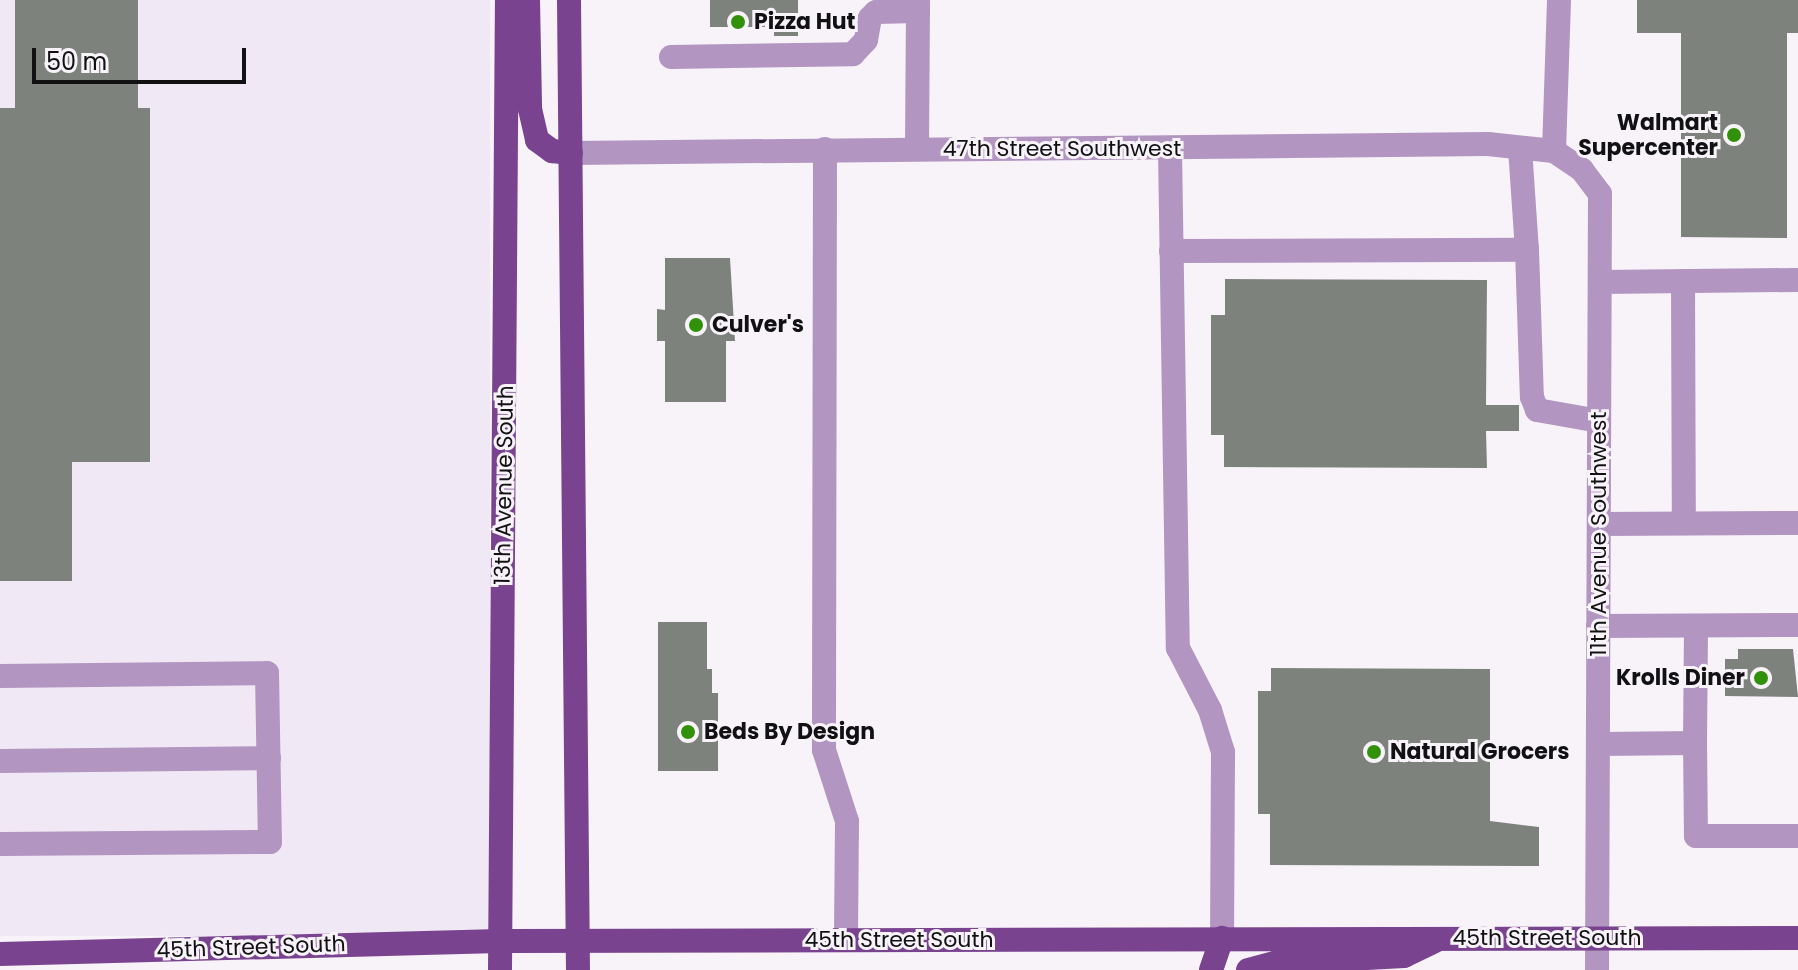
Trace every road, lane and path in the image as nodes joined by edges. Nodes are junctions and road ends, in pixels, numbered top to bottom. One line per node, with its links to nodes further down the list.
1 (507, 0): 37 (main road, 13th Avenue South)
2 (528, 0): 12 (main road)
3 (569, 0): 12 (main road)
4 (1559, 0): 11 (street)
5 (918, 6): 6 (street); 9 (street)
6 (671, 57)
7 (1520, 148): 10 (street, 47th Street Southwest); 11 (street, 47th Street Southwest); 13 (street)
8 (825, 149): 9 (street, 47th Street Southwest); 12 (street, 47th Street Southwest); 36 (street)
9 (917, 149): 10 (street, 47th Street Southwest)
10 (1170, 150): 14 (street)
11 (1554, 151): 17 (street, 11th Avenue Southwest)
12 (571, 153): 38 (main road)
13 (1527, 250): 14 (street); 18 (street)
14 (1171, 251): 32 (street)
15 (1798, 280): 16 (street)
16 (1683, 281): 17 (street); 19 (street)
17 (1600, 282): 18 (street, 11th Avenue Southwest)
18 (1599, 421): 21 (street, 11th Avenue Southwest)
19 (1684, 523): 20 (street); 21 (street)
20 (1798, 523)
21 (1599, 524): 23 (street, 11th Avenue Southwest)
22 (1798, 625): 24 (street)
23 (1598, 626): 24 (street); 27 (street, 11th Avenue Southwest)
24 (1696, 626): 26 (street)
25 (0, 676): 28 (street)
26 (1695, 743): 27 (street); 30 (street)
27 (1599, 744): 34 (street, 11th Avenue Southwest)
28 (269, 758): 29 (street); 31 (street)
29 (0, 761)
30 (1798, 836)
31 (0, 844)
32 (1222, 938): 33 (main road, 45th Street South); 36 (main road, 45th Street South); 44 (main road)
33 (1441, 938): 34 (main road, 45th Street South); 45 (main road)
34 (1598, 938): 35 (main road, 45th Street South); 46 (street, 11th Avenue Southwest)
35 (1798, 938)
36 (846, 940): 38 (main road, 45th Street South)
37 (500, 941): 38 (main road, 45th Street South); 39 (main road, 45th Street South); 42 (main road, 13th Avenue South)
38 (577, 942): 43 (main road)
39 (148, 950): 40 (main road, 45th Street South); 41 (main road)
40 (0, 954)
41 (30, 970)
42 (500, 970)
43 (578, 970)
44 (1211, 970)
45 (1248, 970)
46 (1597, 970)

